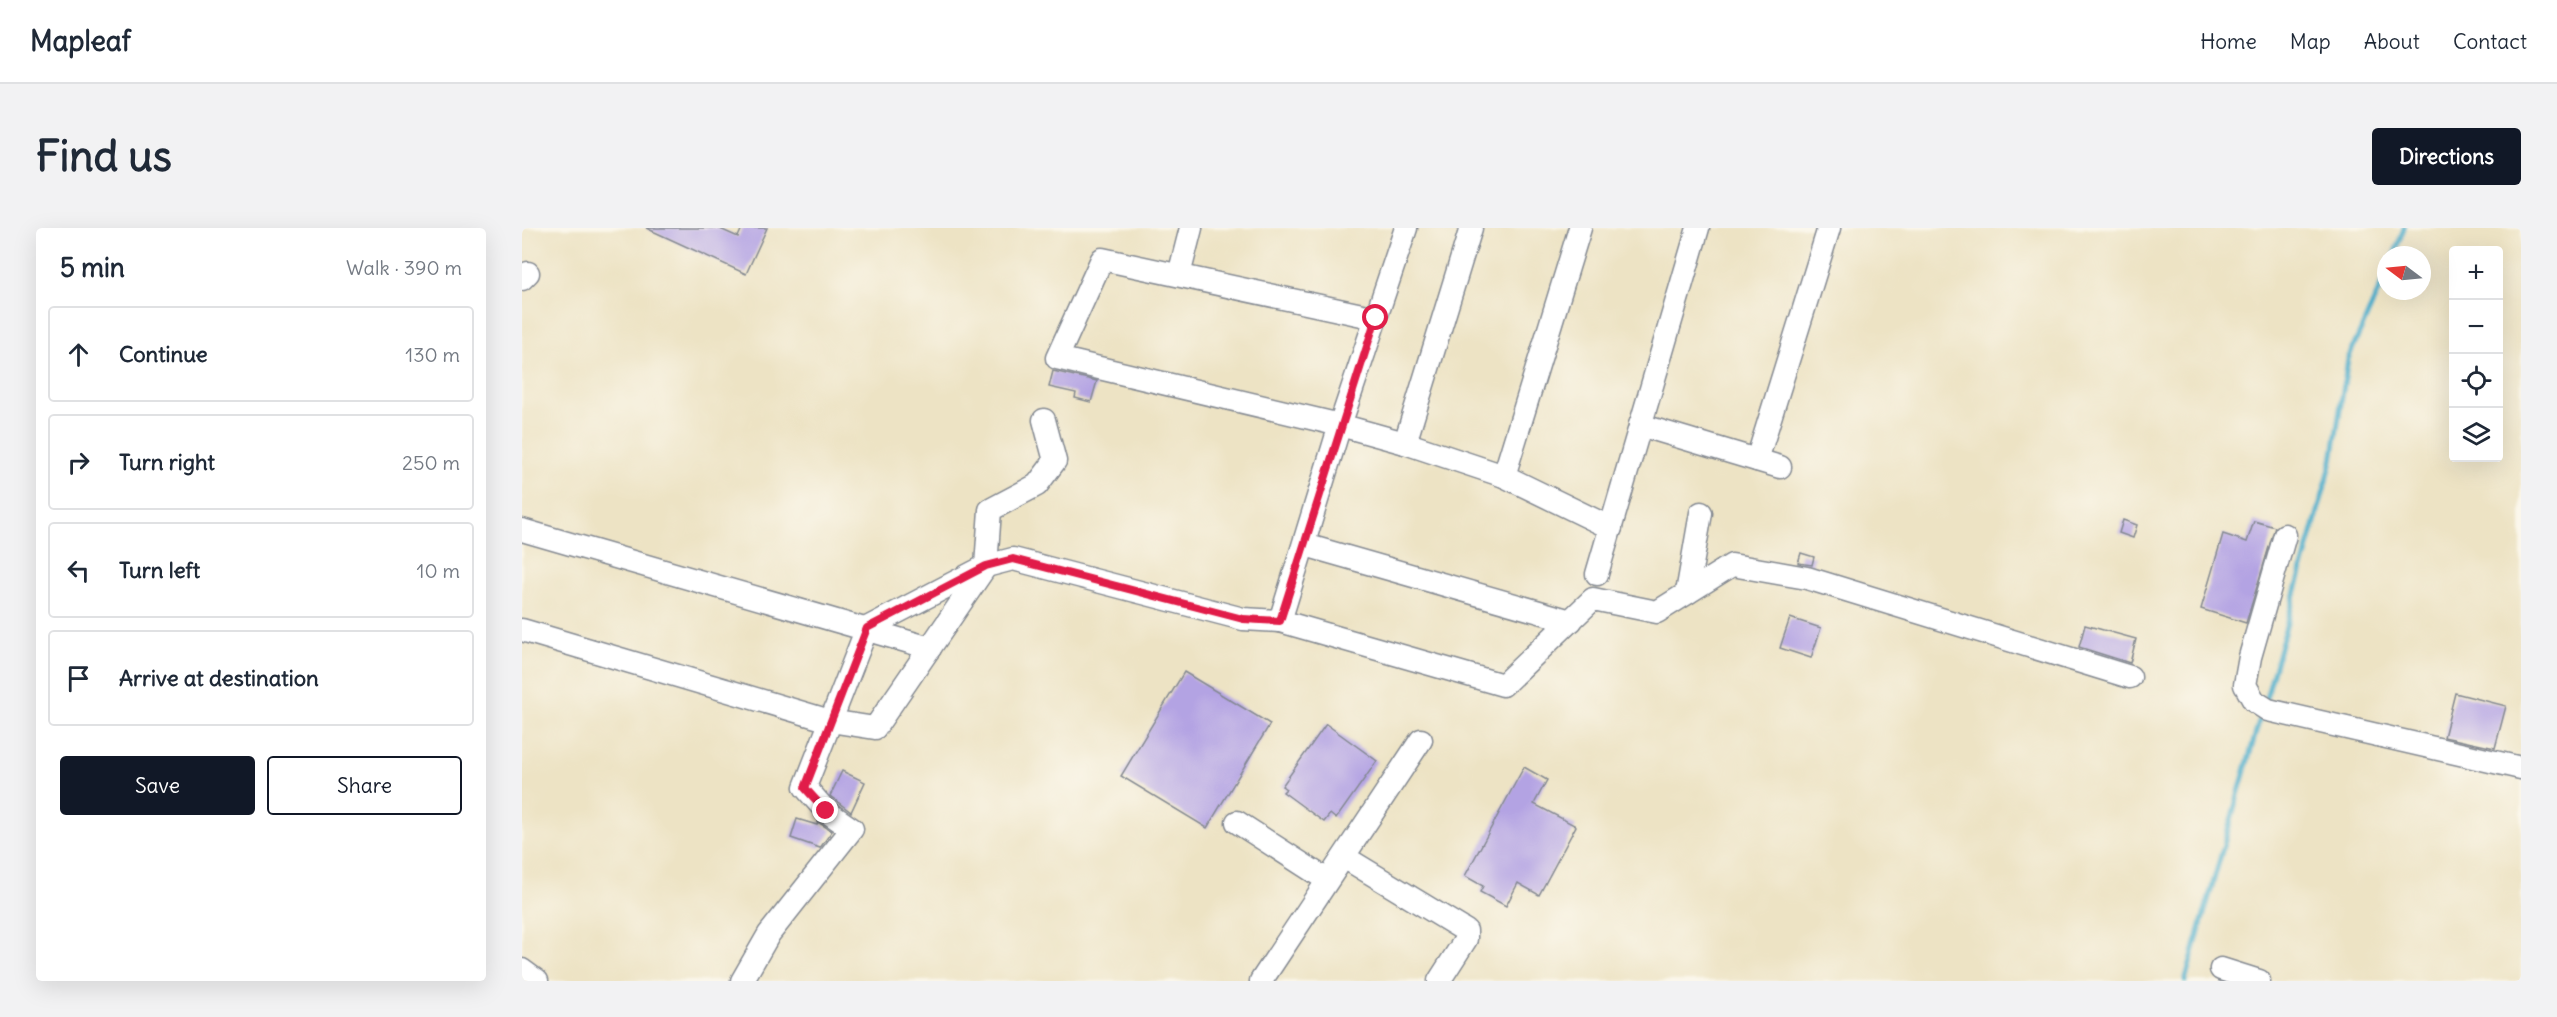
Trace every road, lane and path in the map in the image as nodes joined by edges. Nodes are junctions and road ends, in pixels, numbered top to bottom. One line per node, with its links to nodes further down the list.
1 (1191, 228): 7 (street)
2 (1407, 228): 8 (street)
3 (1471, 228): 12 (street)
4 (1580, 228): 15 (street)
5 (1829, 228): 13 (street)
6 (1694, 229): 11 (street)
7 (1179, 275): 8 (street); 10 (street)
8 (1376, 318): 10 (street)
9 (1044, 420): 21 (street)
10 (1340, 425): 12 (street); 20 (street)
11 (1640, 425): 13 (street); 17 (street)
12 (1405, 443): 15 (street)
13 (1757, 460): 14 (street)
14 (1780, 467)
15 (1504, 476): 17 (street)
16 (1701, 513): 23 (street)
17 (1611, 528): 22 (street)
18 (522, 530): 26 (street)
19 (2285, 535): 32 (street)
20 (1305, 545): 24 (street); 25 (street)
21 (986, 566): 24 (street); 26 (street); 28 (street)
22 (1597, 574)
23 (1687, 593): 25 (street); 29 (street)
24 (1280, 621): 25 (street)
25 (1571, 621)
26 (867, 628): 28 (street); 30 (street)
27 (522, 630): 30 (street)
28 (930, 648): 30 (street)
29 (2130, 677)
30 (830, 721): 39 (street)
31 (1420, 740): 34 (street)
32 (2521, 768)
33 (1237, 822): 35 (street)
34 (1344, 857): 35 (street); 41 (street)
35 (1327, 880): 40 (street)
36 (2221, 969): 42 (street)
37 (522, 970): 38 (street)
38 (537, 981)
39 (742, 981)
40 (1261, 981)
41 (1439, 981)
42 (2259, 981)

